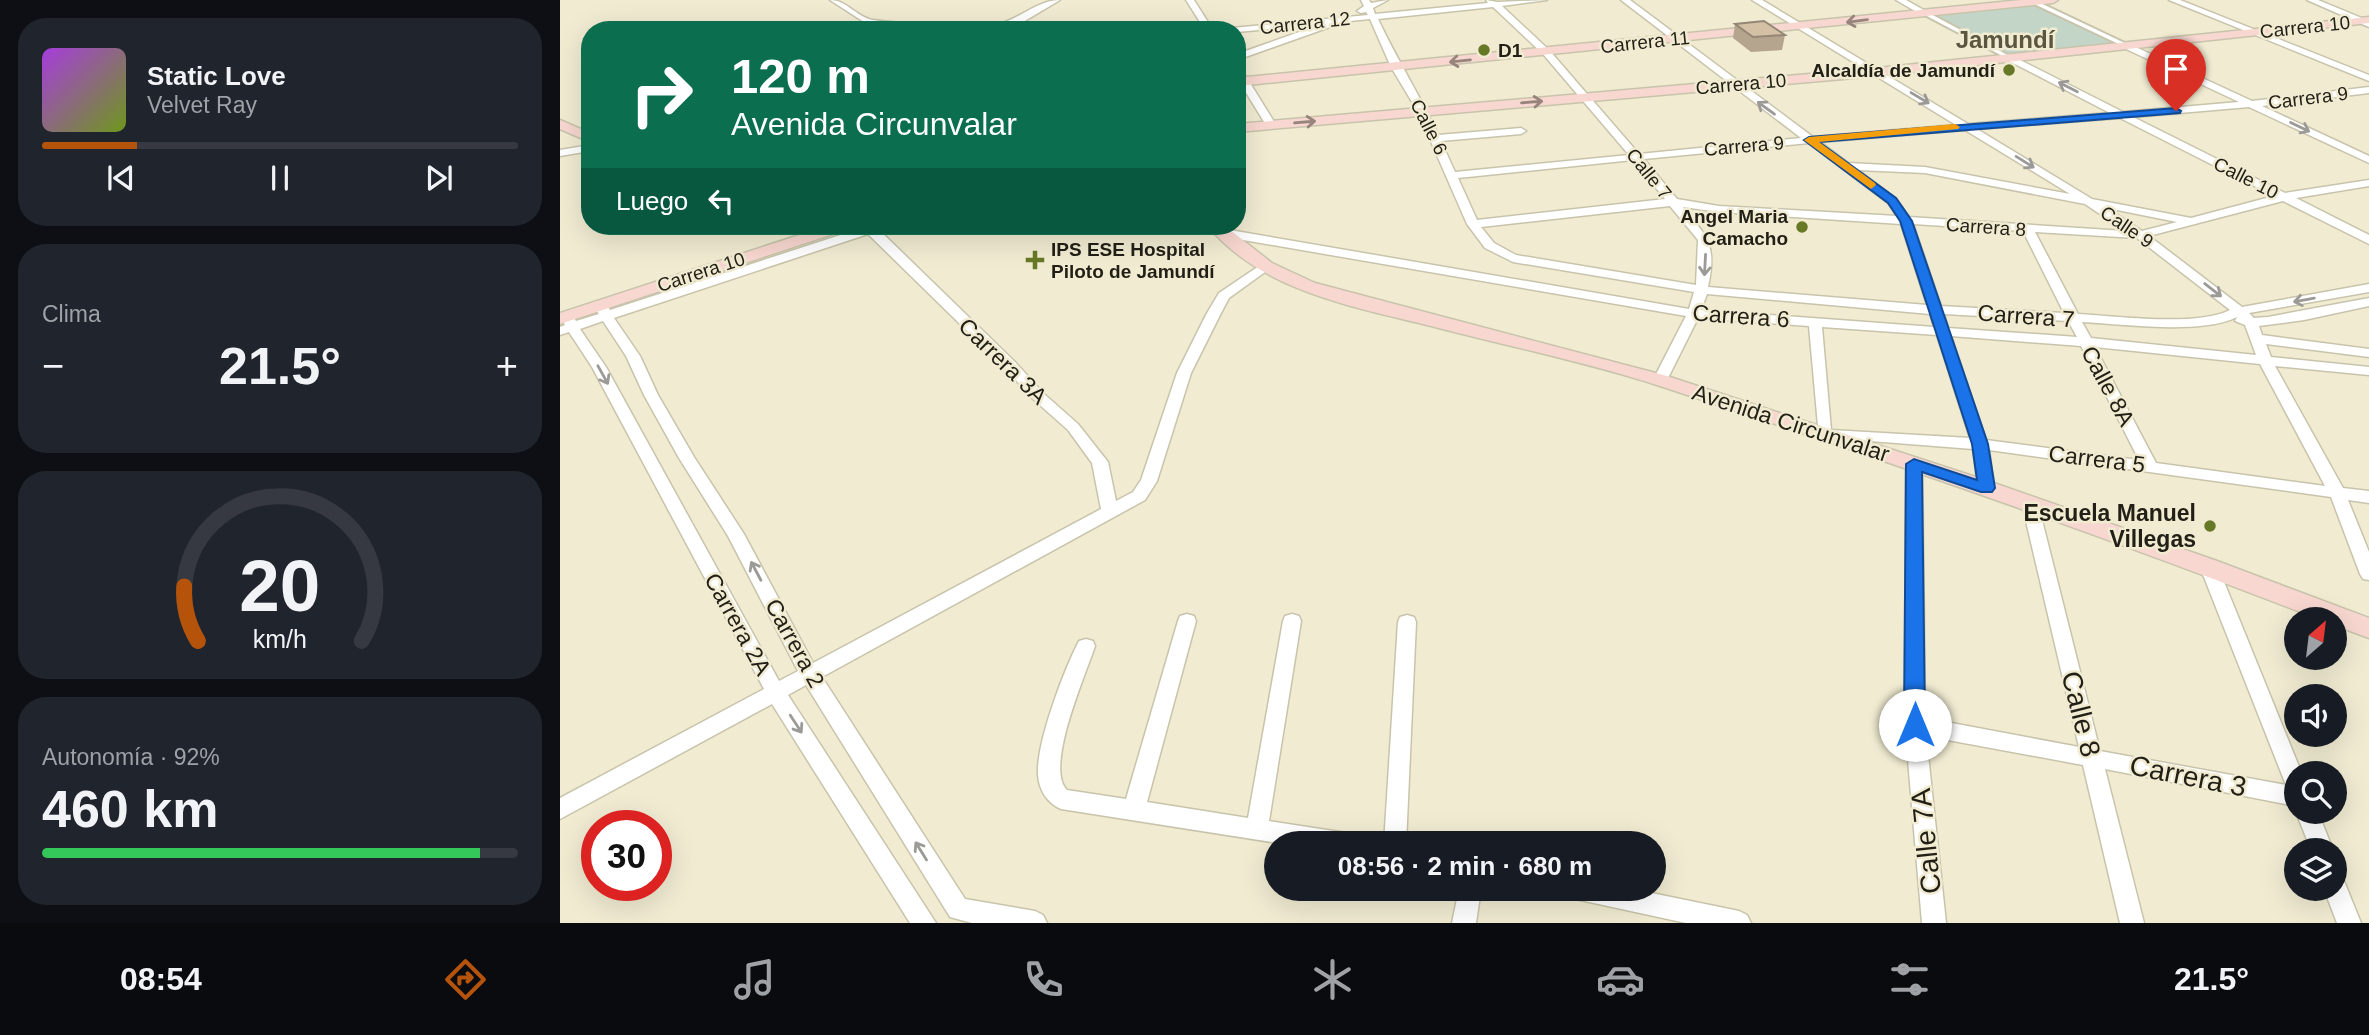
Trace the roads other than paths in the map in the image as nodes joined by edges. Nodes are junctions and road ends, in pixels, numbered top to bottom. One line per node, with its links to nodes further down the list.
1 (834, 0): 18 (street)
2 (1056, 0): 19 (street)
3 (1190, 0): 20 (street)
4 (1384, 0): 15 (street)
5 (1398, 0): 15 (street)
6 (1543, 0): 14 (street, Carrera 12)
7 (1625, 0): 25 (street)
8 (1756, 0): 22 (street, Calle 9)
9 (1900, 0): 16 (street, Calle 10)
10 (2053, 0): 13 (main road, Carrera 11)
11 (2173, 0): 24 (street)
12 (2311, 0): 21 (street)
13 (2032, 1): 16 (main road, Carrera 11); 26 (street)
14 (1492, 2): 15 (street, Carrera 12); 27 (street, Calle 7)
15 (1370, 7): 17 (street, Carrera 12); 30 (street, Calle 6)
16 (1925, 13): 22 (main road, Carrera 11, one-way to 22); 29 (street, Calle 10)
17 (1346, 18): 23 (street, Carrera 12); 28 (street)
18 (866, 21)
19 (1016, 21)
20 (1203, 21)
21 (2366, 22): 24 (main road, Carrera 10)
22 (1802, 27): 25 (main road, Carrera 11); 31 (street, Calle 9)
23 (1246, 29)
24 (2258, 32): 26 (main road, Carrera 10); 32 (street)
25 (1674, 39): 27 (main road, Carrera 11); 34 (street)
26 (2127, 46): 29 (main road, Carrera 10); 38 (street)
27 (1546, 52): 30 (main road, Carrera 11, one-way to 30); 37 (street, Calle 7)
28 (1246, 54)
29 (2012, 59): 31 (main road, Carrera 10); 40 (street, Calle 10, one-way to 29)
30 (1396, 67): 33 (main road, Carrera 11); 39 (street, Calle 6)
31 (1877, 72): 34 (main road, Carrera 10); 43 (street, Calle 9, one-way to 43)
32 (2369, 78)
33 (1246, 82)
34 (1734, 85): 37 (main road, Carrera 10); 48 (street, one-way to 34)
35 (1246, 88): 42 (street)
36 (2369, 90): 38 (street, Carrera 9)
37 (1587, 97): 39 (main road, Carrera 10, one-way to 37); 51 (street, Calle 7)
38 (2253, 104): 40 (street, Carrera 9); 52 (street, one-way to 52)
39 (1423, 112): 42 (main road, Carrera 10, one-way to 39); 47 (street, Calle 6)
40 (2125, 116): 43 (street, Carrera 9); 56 (street, Calle 10)
41 (560, 124): 46 (main road)
42 (1271, 125): 44 (main road, Carrera 10)
43 (1967, 126): 48 (street, Carrera 9); 57 (street, Calle 9, one-way to 57)
44 (1246, 127)
45 (1521, 131): 47 (street)
46 (581, 134)
47 (1436, 138): 54 (street, Calle 6)
48 (1809, 140): 51 (street, Carrera 9); 53 (street)
49 (581, 150): 50 (street)
50 (560, 153)
51 (1635, 156): 54 (street, Carrera 9); 58 (street, Calle 7)
52 (2369, 160)
53 (1844, 166): 57 (street); 59 (street)
54 (1453, 175): 61 (street, Calle 6)
55 (2369, 183): 56 (street, Carrera 8)
56 (2283, 197): 60 (street, Carrera 8); 69 (street, Calle 10)
57 (2087, 200): 60 (street); 68 (street, Calle 9)
58 (1672, 202): 59 (street, Carrera 8); 61 (street, Carrera 8); 73 (street, Calle 7, one-way to 73)
59 (1906, 221): 62 (street, Carrera 8); 75 (street)
60 (2190, 221): 68 (street, Carrera 8)
61 (1473, 224): 70 (street, Calle 6)
62 (2028, 230): 68 (street, Carrera 8); 80 (street, Calle 8A)
63 (1246, 234): 78 (street, Carrera 6)
64 (817, 235): 76 (main road, Carrera 10)
65 (847, 235): 76 (street)
66 (876, 235): 99 (street, Carrera 3A)
67 (1227, 235): 71 (main road, Avenida Circunvalar)
68 (2140, 235): 77 (street, Calle 9, one-way to 77)
69 (2369, 240)
70 (1495, 251): 73 (street, Carrera 7)
71 (1266, 267): 90 (main road, Avenida Circunvalar); 99 (street)
72 (2369, 288): 77 (street, Carrera 7, one-way to 77)
73 (1703, 290): 75 (street, Carrera 7); 78 (street, Calle 7)
74 (2369, 302): 82 (street, Carrera 7)
75 (1934, 310): 80 (street, Carrera 7); 84 (street)
76 (603, 311): 83 (main road, Carrera 10); 107 (street, Carrera 2, one-way to 76)
77 (2239, 311): 79 (street, Carrera 7); 82 (street, Calle 9)
78 (1696, 314): 81 (street, Carrera 6); 90 (street, Calle 7)
79 (2225, 318): 80 (street, Carrera 7); 82 (street, Carrera 7)
80 (2072, 319): 86 (street, Calle 8A)
81 (1815, 321): 84 (street, Carrera 6); 91 (street)
82 (2251, 323): 85 (street, Calle 9)
83 (565, 324): 108 (street, Carrera 2A, one-way to 108)
84 (1942, 331): 86 (street, Carrera 6); 92 (street)
85 (2259, 340): 87 (street); 88 (street, Calle 9)
86 (2085, 342): 88 (street, Carrera 6); 94 (street, Calle 8A)
87 (2369, 353)
88 (2264, 358): 89 (street, Carrera 6); 96 (street, Calle 9)
89 (2369, 371)
90 (1660, 380): 91 (main road, Avenida Circunvalar)
91 (1824, 434): 92 (street, Carrera 5); 93 (main road, Avenida Circunvalar)
92 (1980, 444): 94 (street, Carrera 5); 95 (street)
93 (1914, 464): 95 (main road, Avenida Circunvalar); 109 (street, Calle 7A)
94 (2150, 466): 96 (street, Carrera 5)
95 (1986, 488): 98 (main road, Avenida Circunvalar)
96 (2337, 492): 97 (street, Carrera 5); 101 (street, Calle 9)
97 (2369, 497)
98 (2030, 504): 100 (main road, Avenida Circunvalar); 110 (street, Calle 8)
99 (1110, 513): 107 (street)
100 (2209, 567): 105 (main road, Avenida Circunvalar); 111 (street)
101 (2369, 574)
102 (1187, 621): 114 (street)
103 (1292, 621): 115 (street)
104 (1406, 622): 117 (street)
105 (2369, 628)
106 (1086, 646): 114 (street)
107 (809, 673): 108 (street); 121 (street, Carrera 2, one-way to 107)
108 (775, 692): 113 (street); 122 (street, Carrera 2A, one-way to 122)
109 (1915, 725): 110 (street, Carrera 3); 126 (street, Calle 7A)
110 (2091, 757): 112 (street, Carrera 3); 127 (street, Calle 8)
111 (2287, 761)
112 (2284, 794)
113 (560, 809)
114 (1134, 809): 115 (street)
115 (1258, 827): 116 (street)
116 (1280, 831)
117 (1396, 831)
118 (1467, 901): 124 (street)
119 (1636, 901): 125 (street)
120 (2341, 901): 128 (street)
121 (954, 916): 123 (street, Carrera 2)
122 (924, 923)
123 (1035, 923)
124 (1464, 923)
125 (1739, 923)
126 (1934, 923)
127 (2133, 923)
128 (2349, 923)

